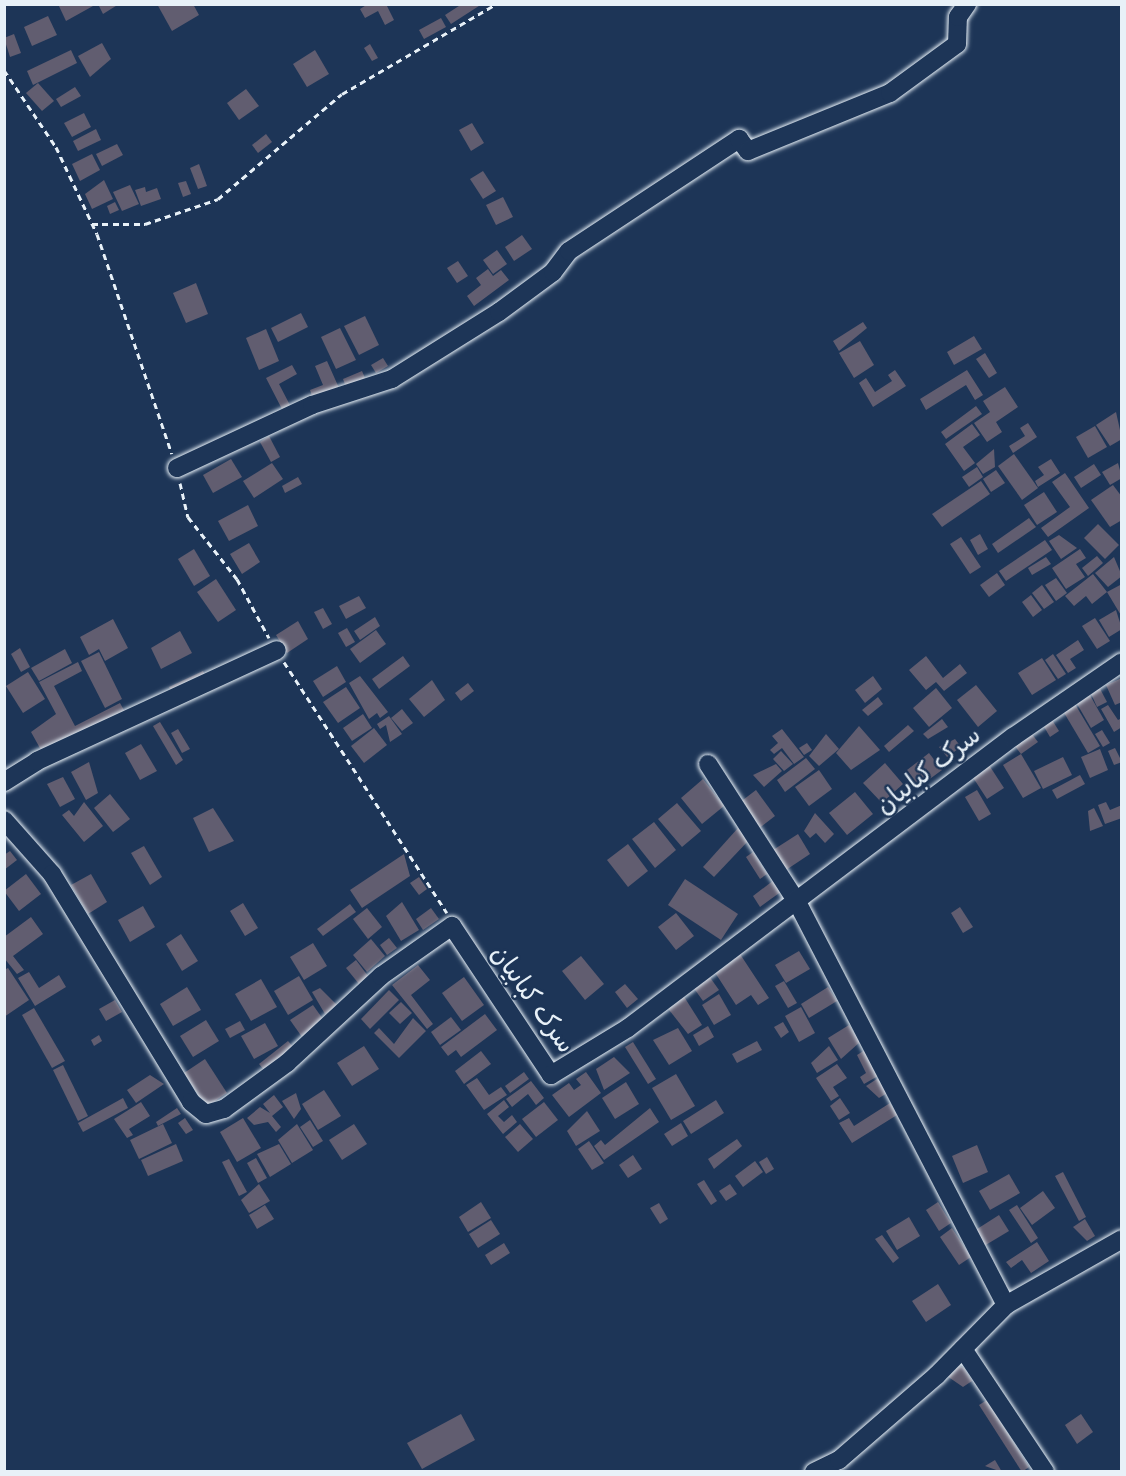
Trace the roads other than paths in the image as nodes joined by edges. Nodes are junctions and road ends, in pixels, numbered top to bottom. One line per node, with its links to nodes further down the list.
1 (968, 4): 2 (street)
2 (177, 468)
3 (277, 650): 6 (street)
4 (1122, 662): 8 (street, سرک کبابیان)
5 (708, 764): 8 (street)
6 (4, 782)
7 (4, 820): 8 (street, سرک کبابیان)
8 (797, 902): 10 (street)
9 (1122, 1239): 10 (street)
10 (1006, 1305): 11 (street)
11 (963, 1349): 12 (street); 13 (street)
12 (814, 1472)
13 (1045, 1472)

